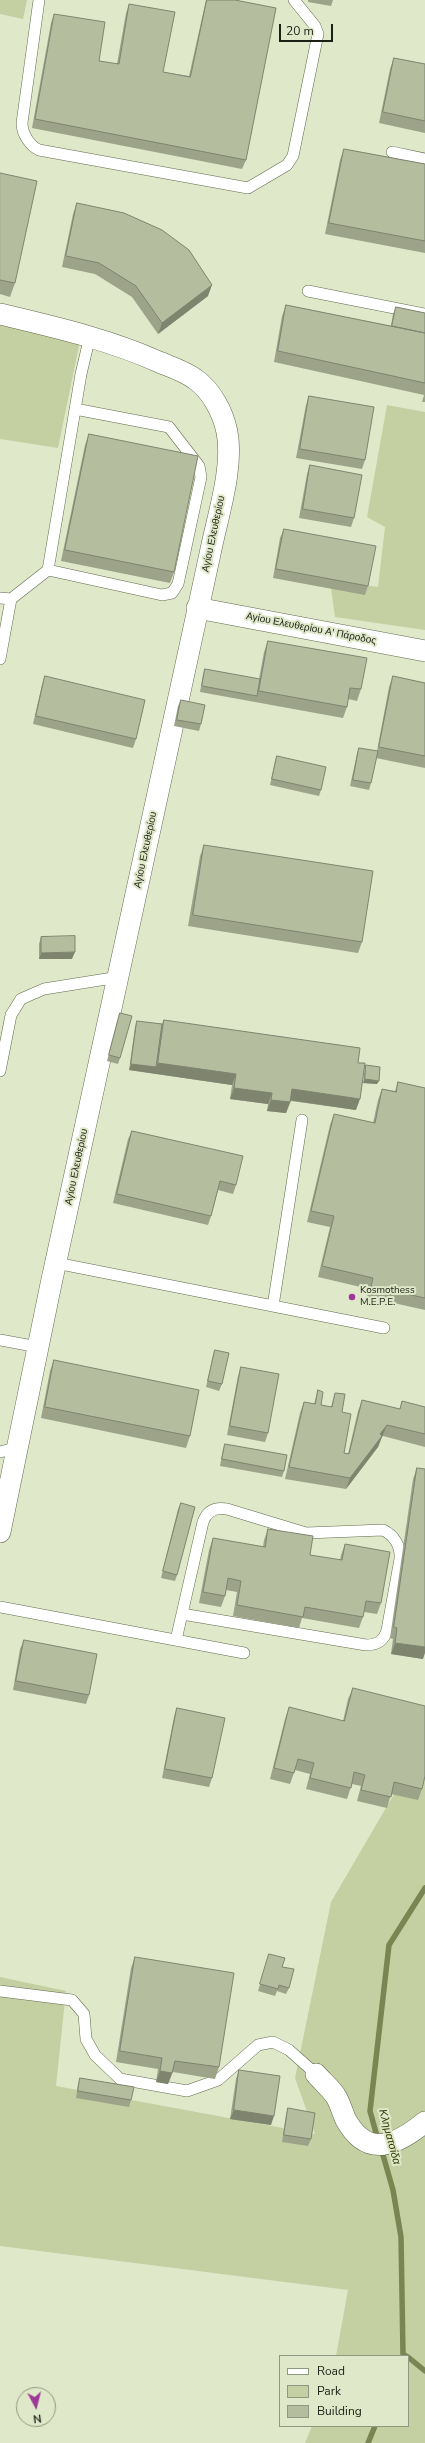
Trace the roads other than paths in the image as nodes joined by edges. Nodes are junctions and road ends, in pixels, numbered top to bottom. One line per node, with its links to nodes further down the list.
1 (39, 0): 2 (lane)
2 (294, 0)
3 (392, 152): 4 (lane)
4 (425, 158)
5 (308, 291): 7 (lane)
6 (0, 314): 8 (street, Αγίου Ελευθερίου)
7 (425, 314)
8 (90, 336): 9 (lane); 12 (street, Αγίου Ελευθερίου)
9 (75, 409): 10 (lane); 10 (lane)
10 (48, 570): 11 (lane)
11 (6, 599): 14 (lane)
12 (197, 608): 13 (street, Αγίου Ελευθερίου Α' Πάροδος); 15 (street, Αγίου Ελευθερίου)
13 (425, 651)
14 (0, 659)
15 (119, 977): 16 (lane); 18 (street, Αγίου Ελευθερίου)
16 (0, 1071)
17 (302, 1120): 19 (lane)
18 (56, 1263): 19 (lane); 22 (street, Αγίου Ελευθερίου)
19 (272, 1306): 20 (lane)
20 (384, 1328)
21 (0, 1340): 22 (lane)
22 (38, 1347): 23 (street, Αγίου Ελευθερίου)
23 (5, 1449): 24 (street, Αγίου Ελευθερίου)
24 (0, 1532)
25 (0, 1607): 27 (lane)
26 (182, 1614): 26 (lane); 27 (lane)
27 (176, 1640): 28 (lane)
28 (244, 1653)
29 (0, 1991): 30 (lane)
30 (316, 2074): 31 (street)
31 (425, 2122)

